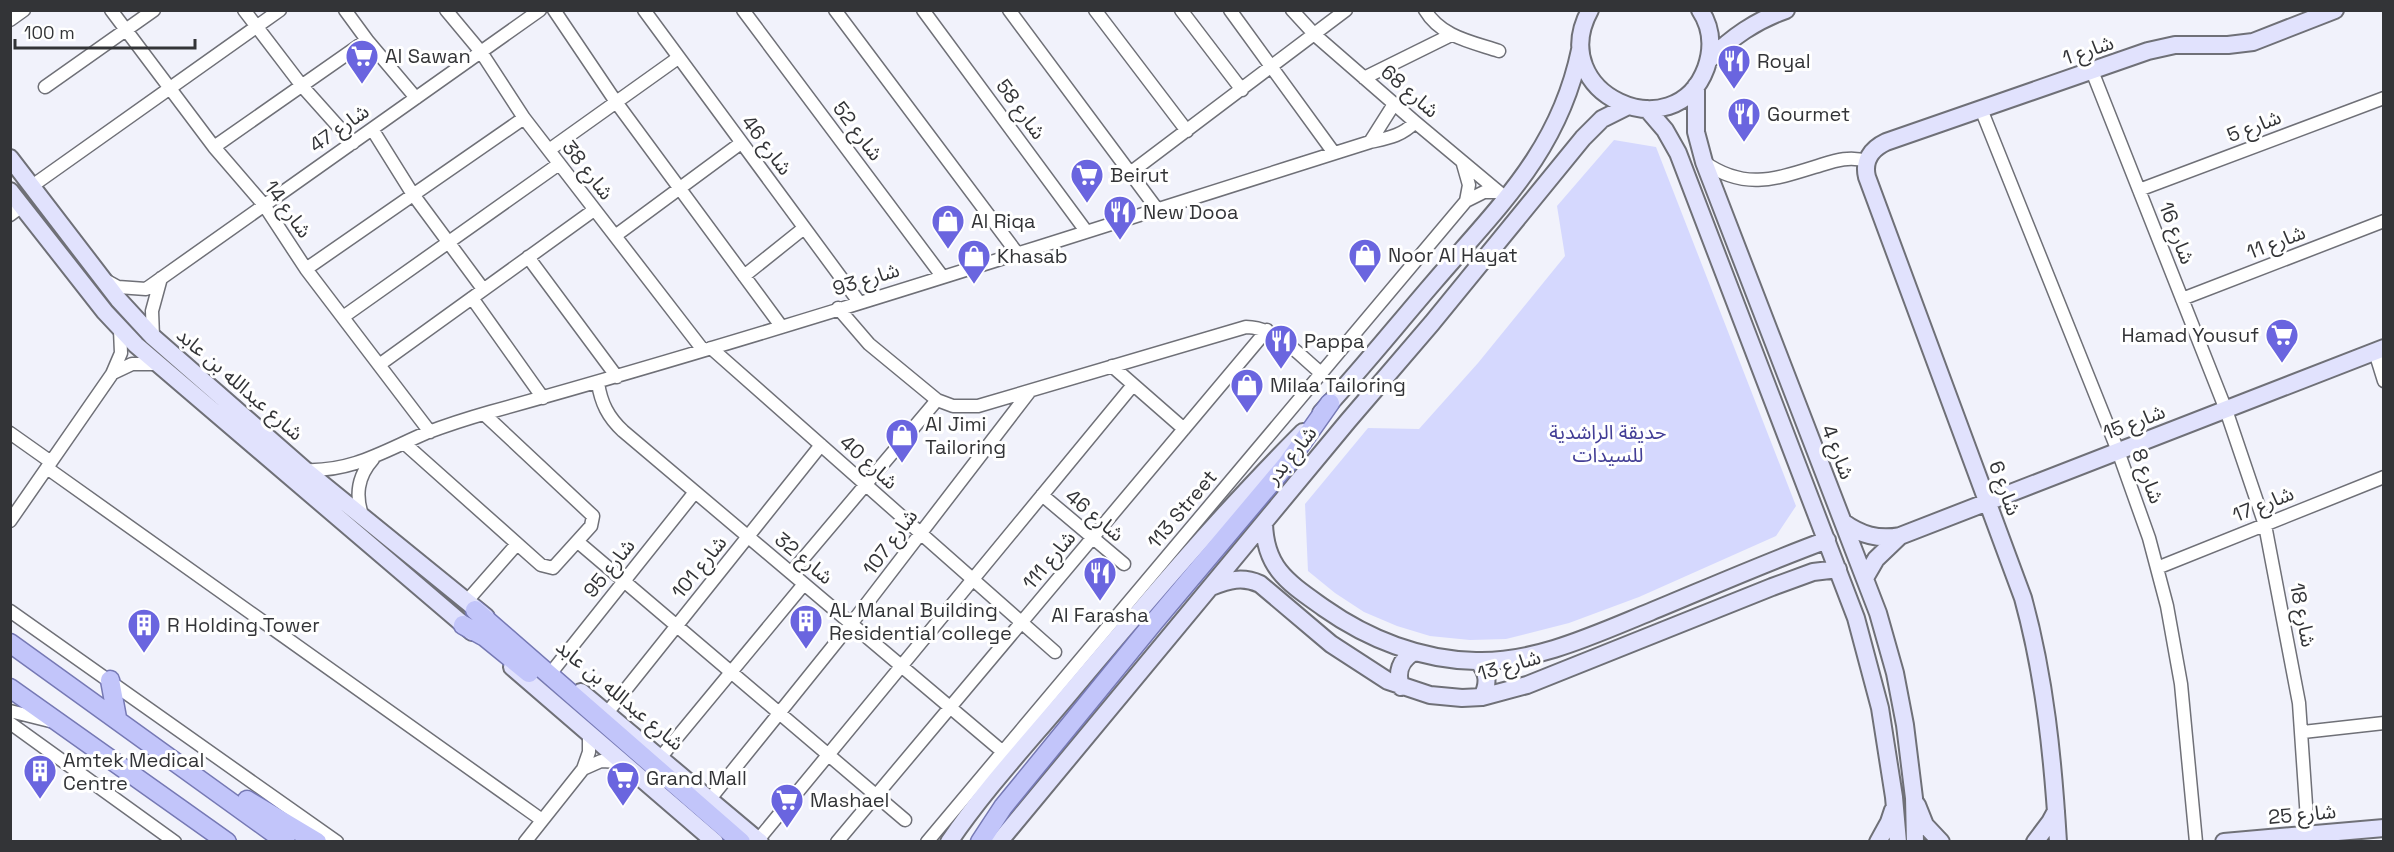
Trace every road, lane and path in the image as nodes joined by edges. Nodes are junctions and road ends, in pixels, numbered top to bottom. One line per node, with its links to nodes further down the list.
1 (24, 10): 25 (street)
2 (111, 10): 27 (street, شارع 14)
3 (154, 10): 27 (street)
4 (244, 10): 26 (street)
5 (280, 10): 26 (street)
6 (345, 10): 30 (street)
7 (446, 10): 33 (street, شارع 38)
8 (540, 10): 33 (street, شارع 47)
9 (554, 10): 46 (street)
10 (644, 10): 34 (street, شارع 46)
11 (743, 10): 87 (street, شارع 52)
12 (835, 10): 83 (street)
13 (924, 10): 80 (street, شارع 58)
14 (1009, 10): 66 (street)
15 (1095, 10): 54 (street)
16 (1181, 10): 43 (street)
17 (1230, 10): 36 (street)
18 (1292, 10): 28 (street, شارع 68)
19 (1346, 10): 28 (street)
20 (1425, 10): 29 (street)
21 (1700, 10): 35 (street)
22 (1786, 10): 35 (street)
23 (2335, 10): 37 (street, شارع 1)
24 (1589, 11): 31 (street, شارع بدر)
25 (10, 20)
26 (257, 27): 39 (street); 42 (street)
27 (126, 30): 41 (street); 42 (street, شارع 14)
28 (1315, 34): 36 (street); 38 (street, شارع 68)
29 (1450, 35): 32 (street); 38 (street)
30 (367, 40): 39 (street); 44 (street)
31 (1580, 50): 48 (street); 72 (street, شارع بدر)
32 (1499, 51)
33 (481, 52): 44 (street, شارع 47); 51 (street, شارع 38)
34 (678, 58): 46 (street); 57 (street, شارع 46)
35 (1709, 60): 40 (street)
36 (1272, 67): 43 (street); 60 (street)
37 (2092, 71): 49 (street, شارع 1); 69 (street, شارع 16)
38 (1364, 78): 47 (street, شارع 68)
39 (302, 86): 56 (street); 58 (street)
40 (1696, 86): 50 (street); 64 (street, شارع 4)
41 (45, 87)
42 (170, 88): 58 (street, شارع 14); 67 (street)
43 (1242, 90): 54 (street)
44 (416, 98): 53 (street, شارع 47)
45 (2384, 98): 69 (street, شارع 5)
46 (616, 102): 59 (street); 68 (street)
47 (1394, 104): 52 (street, شارع 68); 55 (street)
48 (1626, 107): 50 (street); 134 (street, شارع بدر)
49 (1981, 109): 63 (street, شارع 1); 122 (street, شارع 8)
50 (1647, 110): 140 (street)
51 (524, 118): 59 (street, شارع 38); 71 (street)
52 (1415, 122): 55 (street, شارع 93); 62 (street, شارع 68)
53 (372, 129): 56 (street, شارع 47); 71 (street)
54 (1186, 131): 66 (street)
55 (1370, 142): 60 (street, شارع 93)
56 (352, 143): 74 (street, شارع 47)
57 (741, 143): 68 (street); 79 (street, شارع 46)
58 (214, 147): 74 (street, شارع 14)
59 (549, 150): 65 (street, شارع 38)
60 (1334, 153): 75 (street, شارع 93)
61 (10, 158): 67 (street, شارع عبدالله بن عابد)
62 (1461, 161): 72 (street, شارع 68); 73 (street)
63 (1867, 161): 64 (street); 130 (street, شارع 6)
64 (1704, 162): 133 (street, شارع 4)
65 (559, 164): 76 (street, شارع 38); 82 (street)
66 (1130, 173): 75 (street)
67 (32, 186): 89 (street, شارع عبدالله بن عابد)
68 (679, 189): 81 (street); 86 (street)
69 (2139, 190): 92 (street, شارع 16)
70 (10, 191): 77 (street, شارع عبدالله بن عابد)
71 (412, 193): 82 (street); 85 (street)
72 (1502, 195): 73 (street); 114 (street, شارع بدر)
73 (1466, 201): 105 (street, 113 Street)
74 (264, 205): 85 (street, شارع 14); 88 (street, شارع 47)
75 (1157, 209): 80 (street, شارع 93)
76 (594, 210): 81 (street, شارع 38); 84 (street)
77 (16, 211): 97 (street, شارع عبدالله بن عابد)
78 (2384, 221): 92 (street, شارع 11)
79 (804, 228): 86 (street); 93 (street, شارع 46)
80 (1086, 231): 83 (street, شارع 93)
81 (615, 236): 100 (street, شارع 38)
82 (448, 242): 90 (street); 95 (street)
83 (1017, 253): 87 (street, شارع 93)
84 (528, 257): 90 (street); 107 (street)
85 (306, 269): 95 (street, شارع 14)
86 (744, 276): 96 (street)
87 (942, 276): 93 (street, شارع 93)
88 (161, 278): 89 (street, شارع 47); 99 (street)
89 (103, 279): 99 (street, شارع عبدالله بن عابد)
90 (483, 290): 91 (street)
91 (472, 298): 103 (street); 112 (street)
92 (2182, 299): 115 (street, شارع 16)
93 (858, 302): 94 (street, شارع 93)
94 (838, 308): 96 (street, شارع 93); 113 (street)
95 (343, 317): 103 (street, شارع 14)
96 (781, 326): 100 (street, شارع 93)
97 (120, 330): 102 (street, شارع عبدالله بن عابد); 106 (street)
98 (1267, 330): 104 (street); 105 (street); 117 (street, شارع 111)
99 (153, 337): 125 (street, شارع عبدالله بن عابد)
100 (707, 349): 107 (street, شارع 93); 121 (street, شارع 40)
101 (2379, 350): 108 (street); 115 (street, شارع 15)
102 (155, 364): 106 (street); 156 (street, شارع عبدالله بن عابد)
103 (379, 365): 118 (street, شارع 14)
104 (1112, 366): 110 (street); 111 (street)
105 (1322, 373): 180 (street, 113 Street)
106 (112, 374): 124 (street)
107 (617, 377): 109 (street, شارع 93)
108 (2384, 381)
109 (598, 383): 112 (street, شارع 93); 128 (street, شارع 32)
110 (1133, 385): 117 (street); 129 (street)
111 (1030, 391): 113 (street); 136 (street, شارع 107)
112 (543, 398): 116 (street, شارع 93)
113 (937, 400): 127 (street)
114 (1330, 403): 195 (street, شارع بدر); 208 (main road, شارع بدر)
115 (2226, 410): 122 (street, شارع 15); 135 (street, شارع 18)
116 (484, 414): 118 (street, شارع 93); 141 (street)
117 (1184, 429): 139 (street, شارع 111)
118 (430, 432): 120 (street, شارع 93)
119 (10, 433): 124 (street)
120 (404, 443): 123 (street, شارع 93); 142 (street)
121 (821, 445): 127 (street, شارع 40); 137 (street, شارع 101)
122 (2118, 451): 130 (street, شارع 15); 144 (street, شارع 8)
123 (376, 456): 125 (street, شارع 93); 131 (street)
124 (49, 465): 132 (street); 190 (street)
125 (305, 470): 131 (street, شارع عبدالله بن عابد)
126 (2384, 477): 135 (street, شارع 17)
127 (866, 484): 136 (street, شارع 40); 146 (street)
128 (695, 492): 137 (street, شارع 32); 149 (street, شارع 95)
129 (1042, 495): 139 (street, شارع 46); 148 (street)
130 (1988, 501): 138 (street, شارع 15); 189 (street, شارع 6)
131 (363, 519): 152 (street, شارع عبدالله بن عابد)
132 (10, 521)
133 (1843, 522): 138 (street, شارع 15); 147 (street, شارع 4)
134 (1264, 524): 151 (street, شارع بدر); 160 (street, شارع 13)
135 (2265, 525): 144 (street, شارع 17); 177 (street, شارع 18)
136 (921, 533): 148 (street, شارع 40); 155 (street, شارع 107)
137 (748, 536): 146 (street, شارع 32); 157 (street, شارع 101)
138 (1900, 536): 147 (street, شارع 15)
139 (1093, 538): 143 (street, شارع 46); 154 (street, شارع 111)
140 (1827, 540): 145 (street); 161 (street, شارع 13)
141 (578, 542): 142 (street); 149 (street)
142 (517, 544): 152 (street)
143 (1124, 564)
144 (2157, 568): 216 (street, شارع 8)
145 (1838, 569): 168 (street, شارع 13); 186 (street)
146 (791, 573): 150 (street, شارع 32)
147 (1865, 578): 187 (street, شارع 4)
148 (973, 579): 154 (street, شارع 40); 162 (street)
149 (624, 580): 157 (street); 163 (street, شارع 95)
150 (804, 584): 155 (street, شارع 32); 164 (street)
151 (1210, 588): 166 (street, شارع 13); 209 (street, شارع بدر)
152 (471, 606): 163 (street, شارع عبدالله بن عابد); 183 (main road, شارع عبدالله بن عابد)
153 (10, 611): 165 (street)
154 (1022, 623): 159 (street, شارع 40); 169 (street, شارع 111)
155 (851, 624): 162 (street, شارع 32); 172 (street, شارع 107)
156 (463, 625): 178 (street, شارع عبدالله بن عابد); 183 (main road, شارع عبدالله بن عابد)
157 (677, 625): 164 (street); 171 (street, شارع 101)
158 (10, 643): 173 (main road)
159 (1055, 652)
160 (1414, 652): 161 (street, شارع 13); 166 (street)
161 (1478, 662): 168 (street)
162 (901, 666): 169 (street, شارع 32); 181 (street)
163 (554, 669): 171 (street, شارع عبدالله بن عابد)
164 (731, 672): 172 (street); 183 (street)
165 (110, 680): 173 (main road); 202 (street)
166 (1401, 687): 168 (street, شارع 13)
167 (10, 688): 175 (main road)
168 (1482, 697)
169 (951, 708): 180 (street, شارع 32); 185 (street, شارع 111)
170 (10, 711): 175 (street)
171 (607, 713): 183 (street, شارع عبدالله بن عابد)
172 (779, 713): 181 (street); 188 (street, شارع 107)
173 (117, 718): 179 (main road)
174 (10, 723): 197 (street)
175 (58, 723): 192 (main road)
176 (2384, 723): 177 (street)
177 (2303, 732): 194 (street, شارع 18)
178 (589, 735): 182 (street, شارع عبدالله بن عابد); 184 (street)
179 (156, 746): 200 (main road); 201 (main road)
180 (1003, 752): 207 (street, 113 Street)
181 (828, 755): 185 (street); 196 (street)
182 (620, 762): 184 (street); 204 (street, شارع عبدالله بن عابد)
183 (650, 762): 188 (street, شارع عبدالله بن عابد); 196 (main road, شارع عبدالله بن عابد); 205 (main road, شارع عبدالله بن عابد)
184 (583, 769): 190 (street)
185 (876, 796): 191 (street); 206 (street, شارع 111)
186 (1894, 797): 210 (street); 211 (street)
187 (1914, 798): 212 (street, شارع 4); 213 (street)
188 (710, 799): 196 (street, شارع عبدالله بن عابد)
189 (2056, 811): 214 (street); 215 (street, شارع 6)
190 (542, 820): 203 (street)
191 (905, 820)
192 (201, 823): 198 (main road); 199 (main road)
193 (2384, 828): 194 (street, شارع 25)
194 (2308, 834): 217 (street, شارع 25)
195 (948, 839)
196 (753, 841)
197 (175, 842)
198 (213, 842)
199 (227, 842)
200 (286, 842)
201 (317, 842)
202 (337, 842)
203 (525, 842)
204 (715, 842)
205 (728, 842)
206 (837, 842)
207 (927, 842)
208 (980, 842)
209 (999, 842)
210 (1878, 842)
211 (1898, 842)
212 (1915, 842)
213 (1941, 842)
214 (2035, 842)
215 (2058, 842)
216 (2196, 842)
217 (2224, 842)

